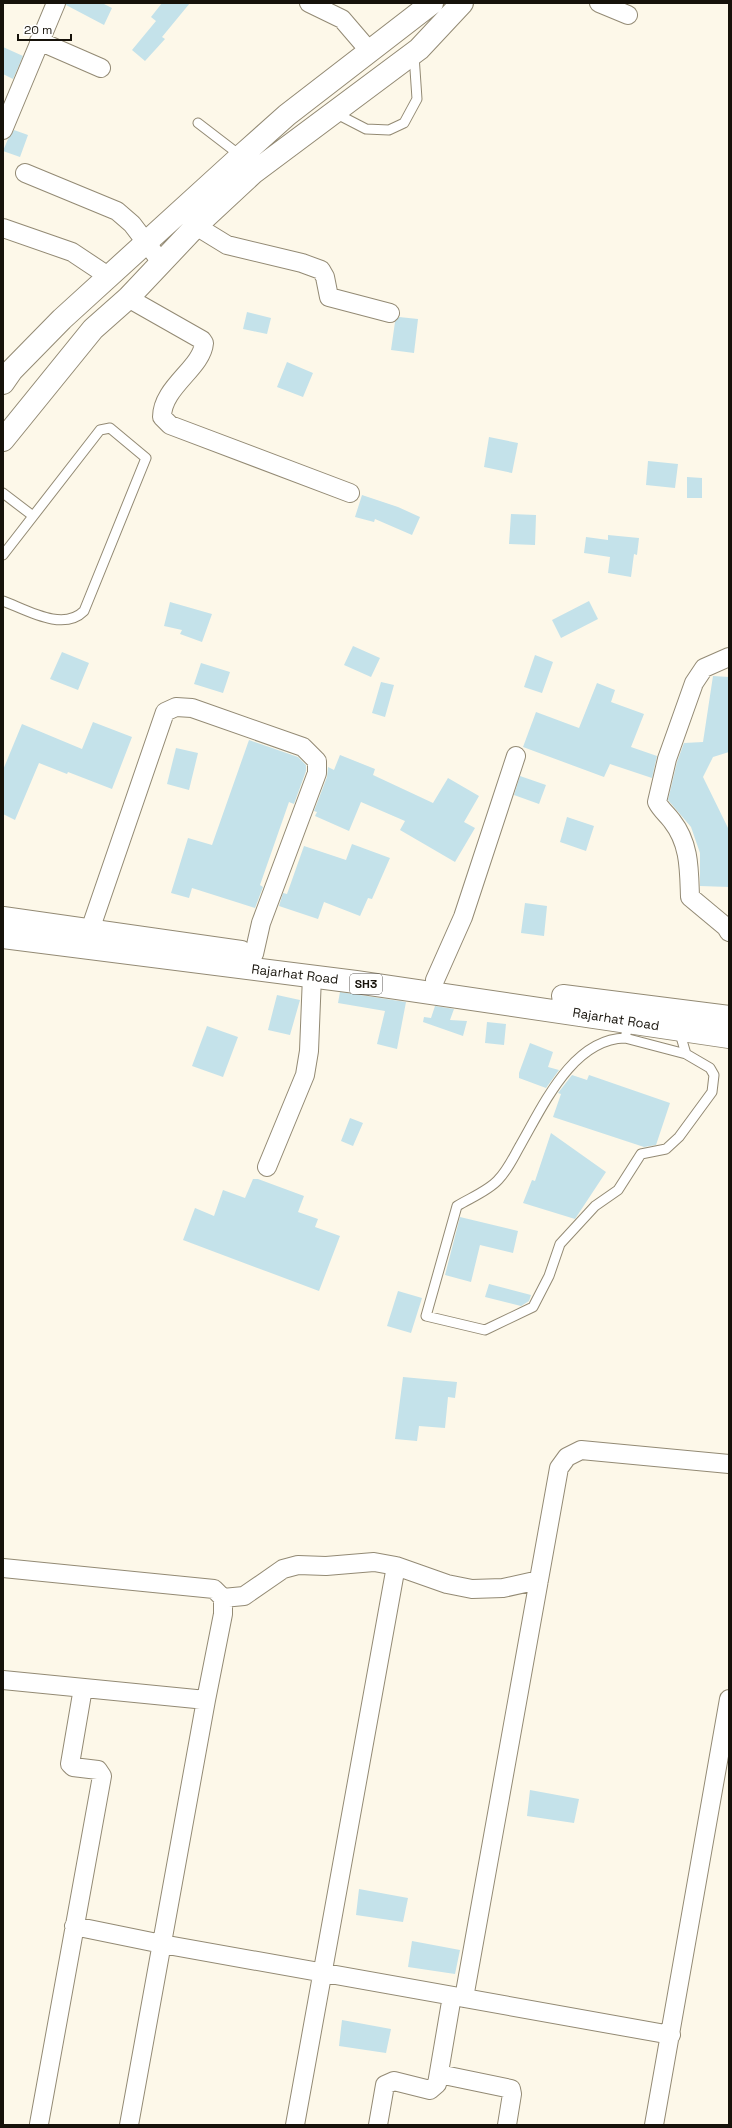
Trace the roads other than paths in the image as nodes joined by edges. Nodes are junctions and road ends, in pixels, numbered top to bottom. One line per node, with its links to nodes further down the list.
1 (56, 3): 8 (street)
2 (309, 3): 9 (street)
3 (432, 3): 7 (main road)
4 (462, 3): 10 (main road)
5 (599, 3): 6 (street)
6 (628, 16)
7 (399, 28): 9 (main road); 10 (main road)
8 (39, 41): 11 (street); 14 (street)
9 (371, 50): 15 (main road)
10 (416, 51): 12 (main road); 12 (lane)
11 (101, 68)
12 (334, 112): 17 (main road)
13 (198, 123): 15 (lane)
14 (3, 130)
15 (241, 156): 19 (main road)
16 (25, 173): 19 (street)
17 (196, 226): 20 (main road); 23 (street)
18 (3, 228): 21 (street)
19 (145, 242): 20 (street); 21 (main road)
20 (161, 262): 22 (main road)
21 (108, 276): 24 (main road)
22 (128, 298): 25 (main road); 27 (street)
23 (390, 313)
24 (3, 383)
25 (3, 440)
26 (3, 492): 28 (lane)
27 (350, 493)
28 (34, 516): 29 (lane); 30 (lane)
29 (3, 555)
30 (3, 601)
31 (729, 657): 35 (street)
32 (516, 756): 39 (street)
33 (3, 918): 34 (main road, Rajarhat Road / SH3)
34 (90, 930): 37 (main road, Rajarhat Road / SH3); 37 (street)
35 (729, 932)
36 (3, 937): 38 (main road, Rajarhat Road / SH3)
37 (254, 954): 39 (main road, Rajarhat Road / SH3)
38 (312, 976): 41 (main road, Rajarhat Road / SH3); 44 (street)
39 (436, 980): 40 (main road, Rajarhat Road / SH3)
40 (728, 1023): 42 (main road, Rajarhat Road / SH3)
41 (627, 1029): 42 (main road, Rajarhat Road / SH3); 43 (lane); 43 (lane)
42 (679, 1030): 43 (lane)
43 (686, 1054)
44 (267, 1167)
45 (729, 1464): 48 (street)
46 (396, 1566): 48 (street); 49 (street); 56 (street)
47 (3, 1568): 49 (street)
48 (539, 1580): 57 (street)
49 (223, 1598): 53 (street)
50 (3, 1680): 51 (street)
51 (83, 1688): 53 (street); 54 (street)
52 (729, 1699): 58 (street)
53 (206, 1700): 55 (street)
54 (74, 1926): 55 (street); 60 (street)
55 (162, 1944): 56 (street); 61 (street)
56 (323, 1973): 57 (street); 62 (street)
57 (458, 1997): 58 (street); 59 (street)
58 (671, 2035): 65 (street)
59 (439, 2074): 63 (street); 64 (street)
60 (39, 2124)
61 (129, 2125)
62 (295, 2125)
63 (378, 2125)
64 (507, 2125)
65 (654, 2125)

